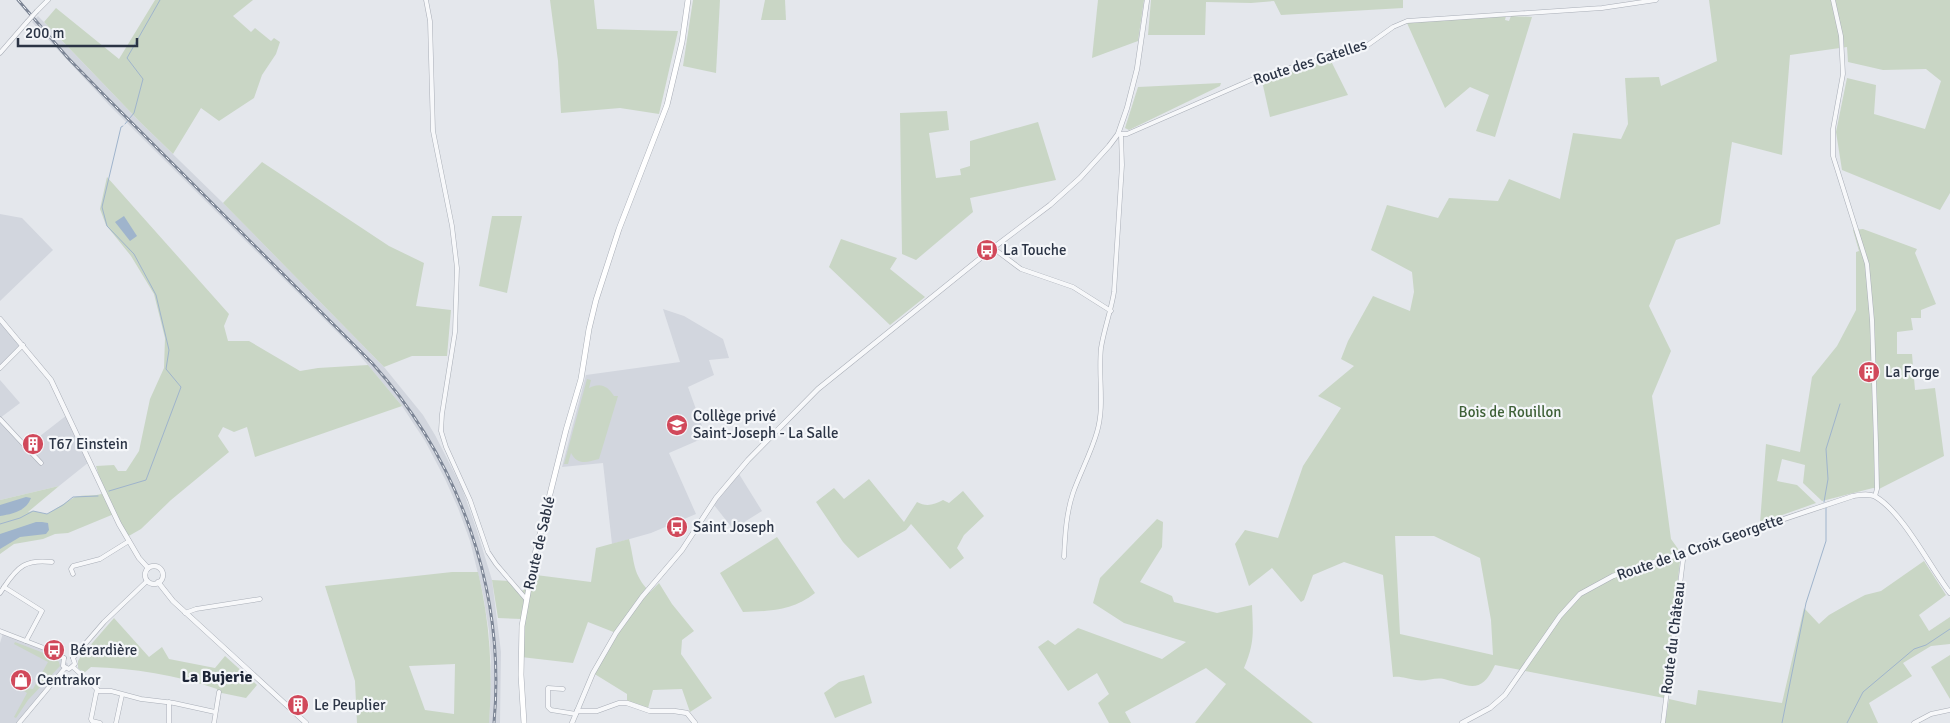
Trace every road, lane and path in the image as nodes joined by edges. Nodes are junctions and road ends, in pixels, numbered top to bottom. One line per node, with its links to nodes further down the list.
1 (48, 0): 7 (street, bridge)
2 (426, 0): 31 (street)
3 (688, 0): 31 (main road, Route de Sablé)
4 (1147, 0): 8 (street)
5 (1656, 0): 8 (street, Route des Gatelles)
6 (1833, 0): 16 (street)
7 (0, 53)
8 (1120, 134): 9 (street); 10 (street)
9 (993, 248): 10 (street); 46 (street)
10 (1111, 311): 19 (street)
11 (0, 318): 12 (street)
12 (23, 346): 13 (street); 17 (street)
13 (0, 368)
14 (0, 418): 15 (street)
15 (40, 463)
16 (1875, 496): 18 (street, Route de la Croix Georgette); 27 (street)
17 (129, 540): 21 (street); 22 (street)
18 (1684, 552): 56 (street, Route de la Croix Georgette); 57 (street, Route du Château)
19 (1064, 558)
20 (52, 562): 26 (street)
21 (148, 568): 23 (street); 24 (street)
22 (73, 574)
23 (147, 581): 24 (street); 36 (street)
24 (158, 582): 32 (street)
25 (1950, 584): 27 (street)
26 (4, 586): 28 (street); 34 (street)
27 (1945, 587): 29 (street)
28 (0, 593)
29 (1950, 593)
30 (260, 599): 32 (street)
31 (526, 599): 53 (main road, Route de Sablé)
32 (185, 613): 52 (street)
33 (0, 631): 34 (street)
34 (26, 641): 35 (street)
35 (64, 658): 36 (street); 38 (street)
36 (73, 658): 37 (street)
37 (73, 667): 38 (street); 40 (street)
38 (65, 668): 47 (street)
39 (564, 689): 46 (street)
40 (97, 690): 42 (street); 48 (street)
41 (219, 692): 45 (street)
42 (122, 695): 43 (street); 49 (street)
43 (169, 702): 45 (street); 50 (street)
44 (1950, 710): 58 (street)
45 (215, 712): 51 (street)
46 (576, 713): 54 (street); 55 (street)
47 (19, 723)
48 (100, 723)
49 (116, 723)
50 (169, 723)
51 (214, 723)
52 (306, 723)
53 (524, 723)
54 (572, 723)
55 (695, 723)
56 (1462, 723)
57 (1663, 723)
58 (1914, 723)

